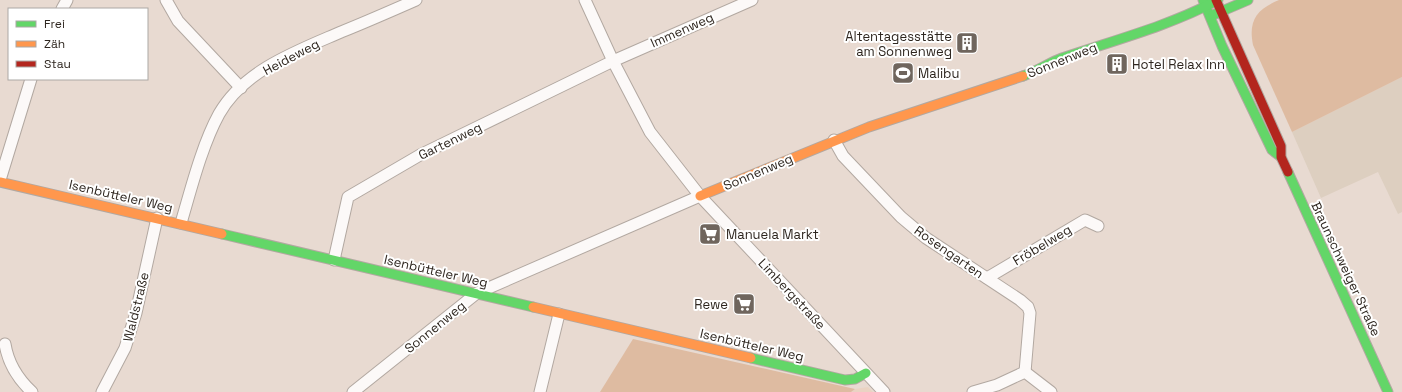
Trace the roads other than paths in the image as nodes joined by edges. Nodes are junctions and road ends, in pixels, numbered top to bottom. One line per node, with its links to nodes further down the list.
1 (166, 0): 13 (street)
2 (416, 0): 13 (street, Heideweg)
3 (585, 0): 11 (street, Limbergstraße)
4 (752, 0): 11 (street, Immenweg)
5 (1217, 0): 7 (street, Sonnenweg); 8 (street, Braunschweiger Straße)
6 (1248, 0): 8 (street)
7 (1205, 3): 9 (street, Sonnenweg); 10 (street, Braunschweiger Straße)
8 (1221, 12): 10 (street); 15 (street, Braunschweiger Straße)
9 (1194, 13): 10 (street); 14 (street, Sonnenweg)
10 (1210, 17): 15 (street, Braunschweiger Straße)
11 (613, 61): 17 (street, Limbergstraße); 21 (street, Gartenweg)
12 (30, 80): 16 (street)
13 (241, 88): 19 (street, Heideweg)
14 (834, 140): 17 (street, Sonnenweg); 22 (street, Rosengarten)
15 (1281, 157): 35 (street, Braunschweiger Straße)
16 (0, 181): 18 (street, Isenbütteler Weg)
17 (700, 196): 23 (street, Sonnenweg); 27 (street, Limbergstraße)
18 (157, 218): 19 (street, Isenbütteler Weg); 29 (street, Waldstraße)
19 (181, 224): 21 (street, Isenbütteler Weg)
20 (1098, 226): 22 (street, Fröbelweg)
21 (334, 260): 23 (street, Isenbütteler Weg)
22 (987, 278): 26 (street, Rosengarten)
23 (477, 293): 24 (street, Isenbütteler Weg); 30 (street, Sonnenweg)
24 (559, 314): 27 (street, Isenbütteler Weg); 31 (street)
25 (5, 344): 28 (street)
26 (1025, 372): 33 (street); 34 (street)
27 (866, 373): 32 (street, Limbergstraße)
28 (32, 392)
29 (102, 392)
30 (353, 392)
31 (540, 392)
32 (884, 392)
33 (973, 392)
34 (1051, 392)
35 (1388, 392)

